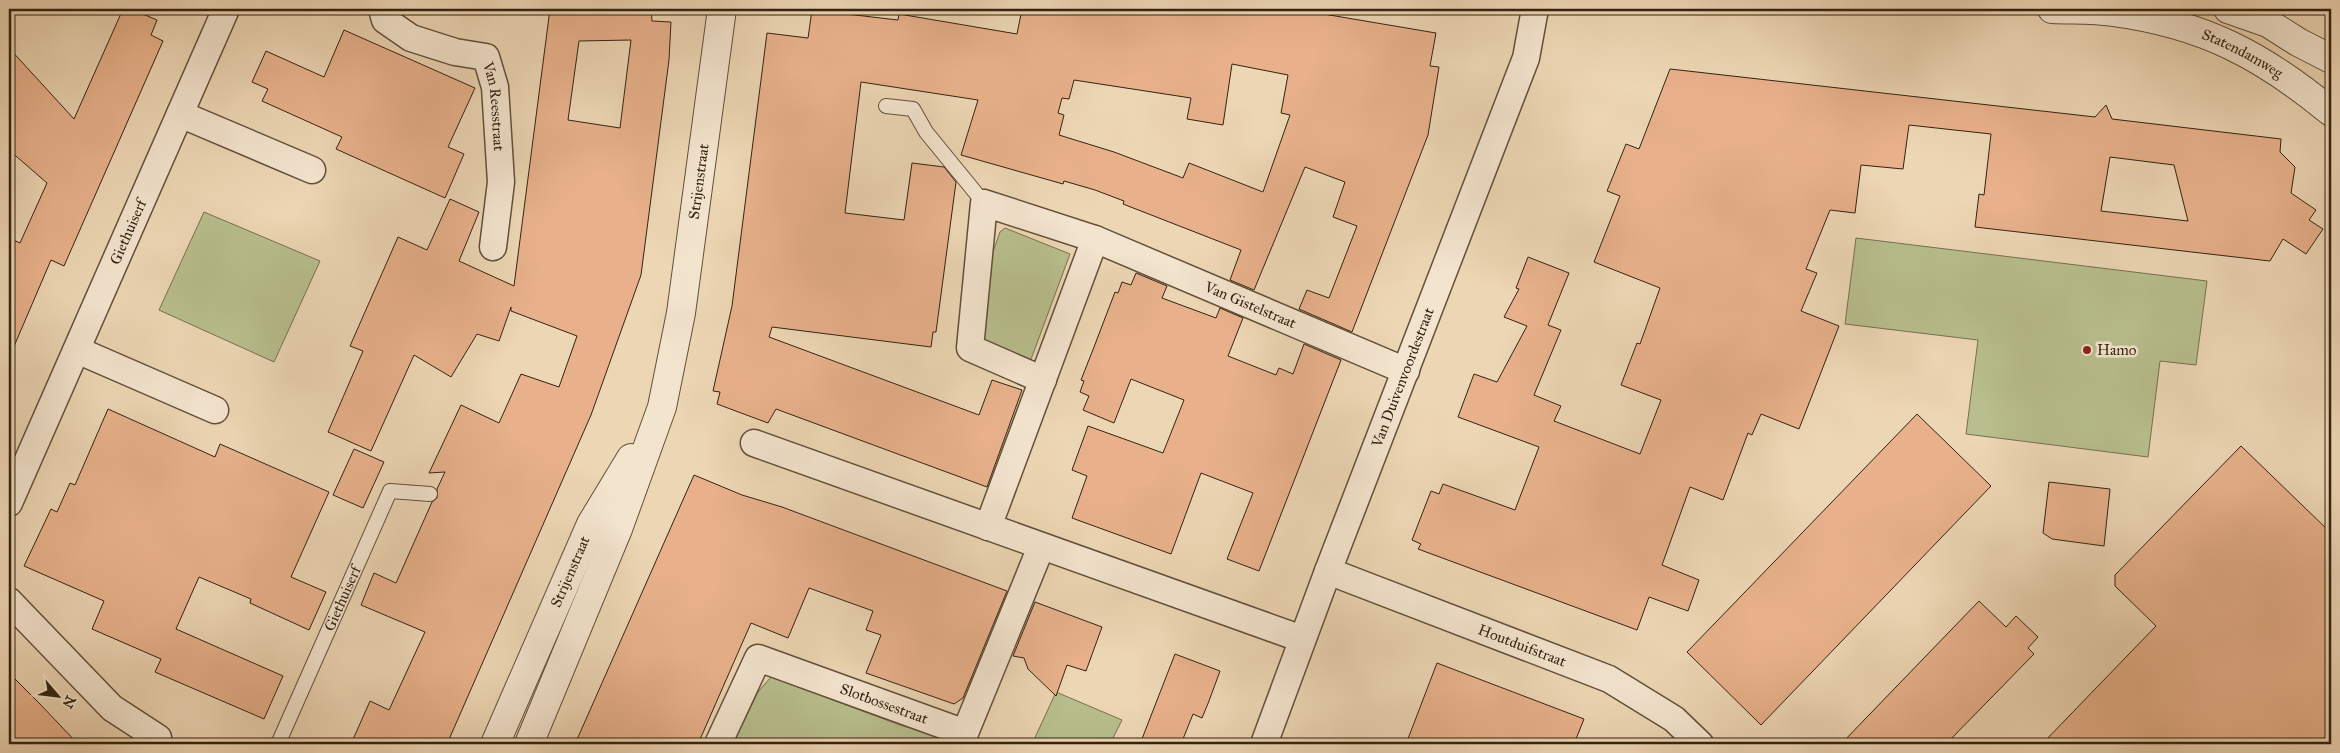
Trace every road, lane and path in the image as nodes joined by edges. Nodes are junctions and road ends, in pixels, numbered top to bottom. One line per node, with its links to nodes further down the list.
1 (226, 9): 12 (street, Giethuiserf)
2 (382, 9): 16 (street, Van Reesstraat)
3 (711, 9): 8 (street, Strijenstraat)
4 (722, 9): 8 (street, Strijenstraat)
5 (1535, 9): 18 (street, Van Duivenvoordestraat)
6 (2052, 9): 11 (street, Statendamweg)
7 (2228, 9): 9 (street)
8 (718, 44): 20 (street, Strijenstraat)
9 (2331, 59)
10 (886, 106): 14 (lane)
11 (2331, 112)
12 (180, 114): 13 (street); 17 (street, Giethuiserf)
13 (312, 170)
14 (984, 203): 15 (street, Van Gistelstraat); 19 (street)
15 (1095, 240): 18 (street, Van Gistelstraat); 19 (street)
16 (493, 247)
17 (77, 350): 21 (street); 24 (street, Giethuiserf)
18 (1406, 371): 27 (street, Van Duivenvoordestraat)
19 (1043, 380): 25 (street)
20 (662, 407): 32 (street, Strijenstraat); 33 (street, Strijenstraat)
21 (215, 410)
22 (754, 443): 25 (street)
23 (430, 494): 31 (lane, Giethuiserf)
24 (9, 503)
25 (988, 527): 26 (street)
26 (1041, 547): 29 (street); 34 (street, Slotbossestraat)
27 (1328, 571): 29 (street, Van Duivenvoordestraat); 36 (street, Houtduifstraat)
28 (9, 601): 30 (street)
29 (1302, 639): 35 (street, Van Duivenvoordestraat)
30 (159, 744)
31 (278, 744)
32 (495, 744)
33 (528, 744)
34 (718, 744)
35 (1264, 744)
36 (1700, 744)

